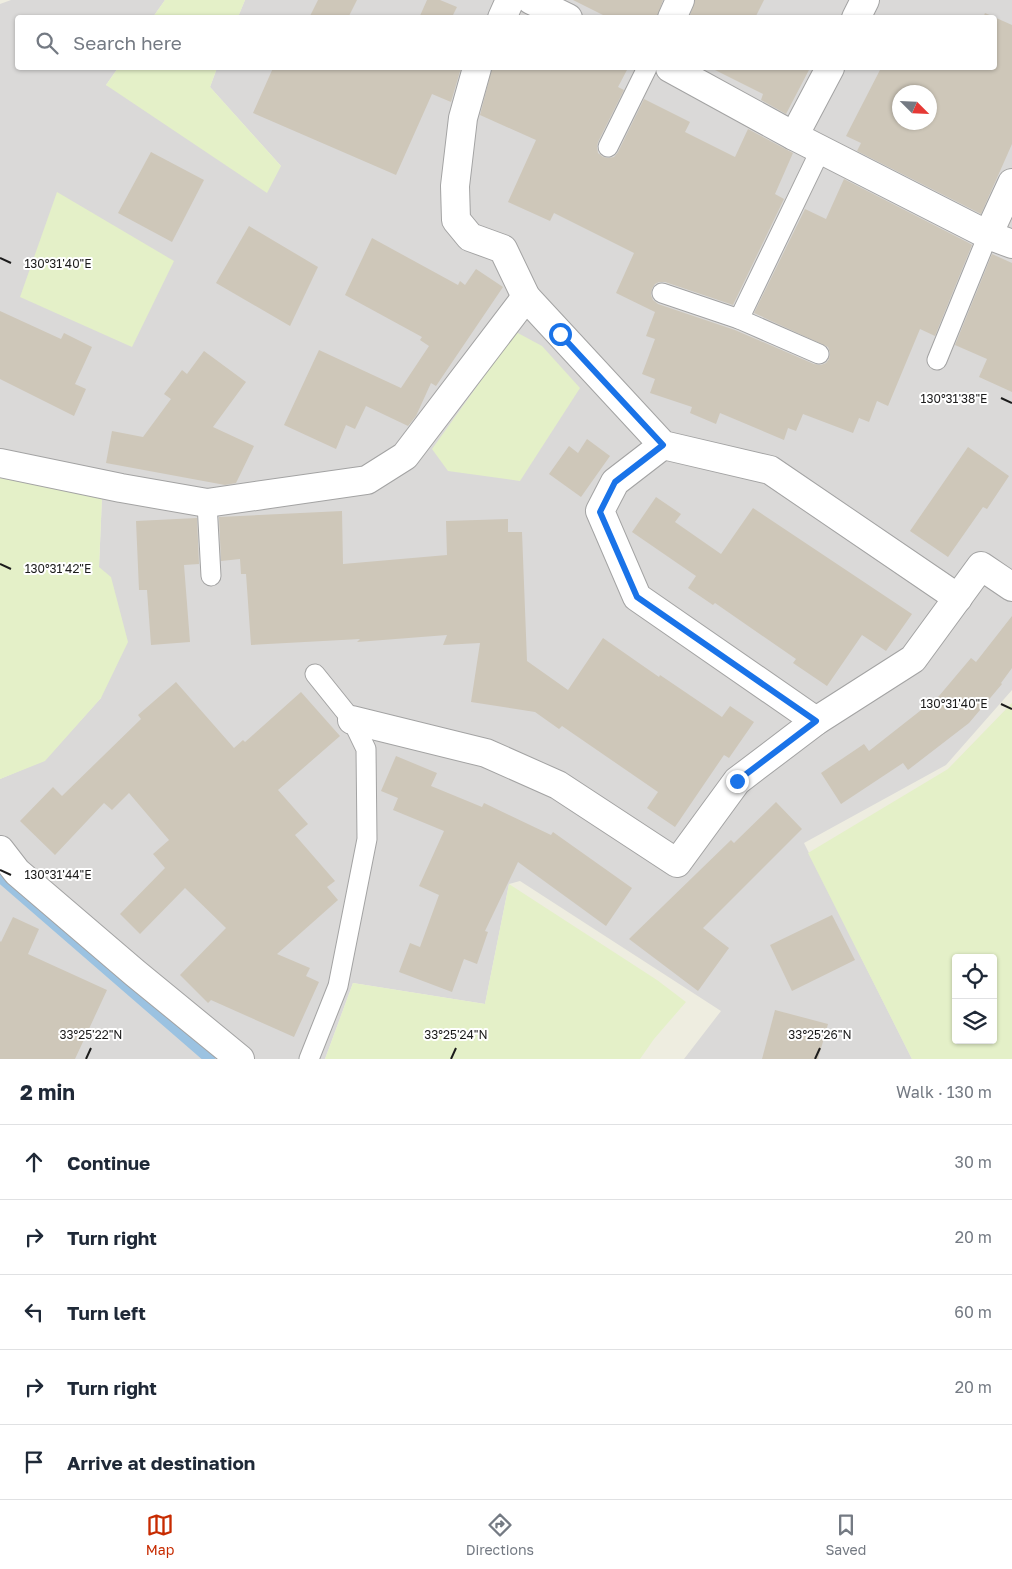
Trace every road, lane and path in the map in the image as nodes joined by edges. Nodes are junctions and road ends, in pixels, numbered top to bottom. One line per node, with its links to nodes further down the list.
1 (510, 0): 5 (street)
2 (532, 0): 6 (street)
3 (680, 0): 7 (street)
4 (865, 0): 8 (street)
5 (503, 15)
6 (562, 15)
7 (673, 15)
8 (858, 15)
9 (476, 70): 19 (street)
10 (646, 70): 14 (lane)
11 (674, 70): 13 (street)
12 (829, 70): 13 (street)
13 (794, 136): 15 (street)
14 (608, 147)
15 (821, 149): 17 (street); 20 (lane)
16 (1012, 184): 17 (street)
17 (1000, 240): 22 (lane)
18 (662, 293): 20 (lane)
19 (526, 297): 23 (street); 25 (street)
20 (739, 319): 21 (lane)
21 (819, 354)
22 (937, 360)
23 (663, 445): 28 (street); 31 (street)
24 (0, 463): 25 (street)
25 (207, 503): 26 (lane)
26 (211, 576)
27 (1012, 587): 28 (street)
28 (958, 598): 31 (street)
29 (315, 674): 30 (lane)
30 (352, 720): 31 (street); 34 (lane)
31 (816, 721)
32 (0, 850): 33 (street)
33 (240, 1059)
34 (309, 1059)

